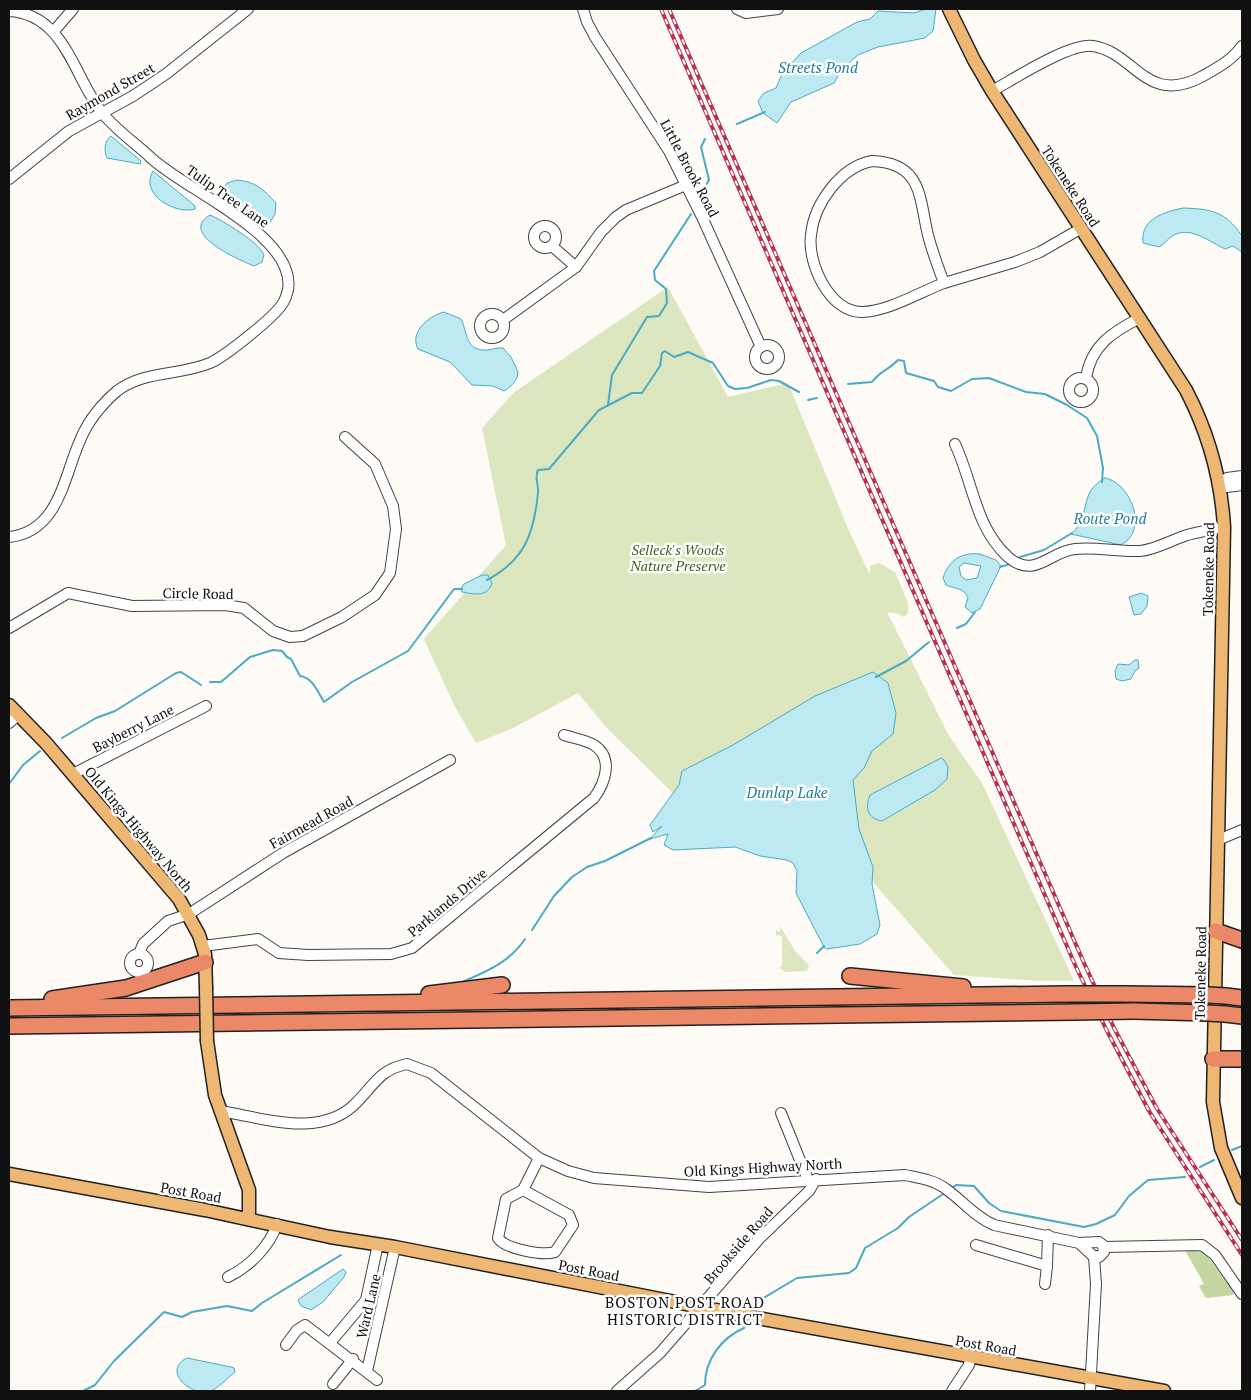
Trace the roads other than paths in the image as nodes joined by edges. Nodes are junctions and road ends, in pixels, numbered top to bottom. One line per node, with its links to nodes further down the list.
1 (73, 9): 8 (street)
2 (248, 9): 11 (street, Raymond Street)
3 (583, 9): 13 (street, Little Brook Road)
4 (737, 9): 5 (street)
5 (778, 9)
6 (949, 9): 10 (main road, Tokeneke Road)
7 (9, 11): 8 (street)
8 (54, 30): 11 (street, Tulip Tree Lane)
9 (1242, 46): 10 (street)
10 (992, 91): 14 (main road, Tokeneke Road)
11 (102, 113): 12 (street, Raymond Street); 28 (street, Tulip Tree Lane)
12 (9, 179)
13 (686, 184): 16 (street); 20 (street, Little Brook Road)
14 (1080, 229): 17 (street); 18 (main road, Tokeneke Road)
15 (552, 246): 16 (street)
16 (576, 268): 19 (street)
17 (944, 283): 17 (street)
18 (1140, 318): 21 (street); 25 (main road, Tokeneke Road)
19 (502, 320)
20 (761, 347)
21 (1086, 378)
22 (345, 437): 29 (street, Circle Road)
23 (955, 444): 27 (street)
24 (1242, 476): 25 (street)
25 (1220, 484): 26 (street); 27 (main road, Tokeneke Road)
26 (1242, 485)
27 (1224, 527): 38 (main road, Tokeneke Road)
28 (9, 537)
29 (9, 628)
30 (9, 705): 32 (main road, Old Kings Highway North)
31 (206, 706): 36 (street, Bayberry Lane)
32 (20, 714): 33 (street); 36 (main road, Old Kings Highway North)
33 (9, 723)
34 (564, 735): 42 (street, Parklands Drive)
35 (450, 760): 39 (street, Fairmead Road)
36 (73, 774): 39 (main road, Old Kings Highway North)
37 (1242, 830): 38 (street)
38 (1218, 840): 40 (main road, Tokeneke Road)
39 (189, 914): 42 (main road, Old Kings Highway North); 43 (street, Fairmead Road)
40 (1216, 931): 41 (highway); 56 (main road, Tokeneke Road)
41 (1242, 940)
42 (203, 946): 44 (main road, Old Kings Highway North)
43 (139, 954)
44 (205, 962): 49 (highway); 58 (main road, Old Kings Highway North, bridge)
45 (850, 976): 47 (highway)
46 (502, 985): 50 (highway)
47 (1061, 994): 48 (highway, bridge); 50 (highway)
48 (1242, 998)
49 (9, 1002)
50 (282, 1005): 51 (highway)
51 (9, 1008)
52 (1242, 1016): 53 (highway, bridge)
53 (103, 1025): 54 (highway); 55 (highway)
54 (9, 1026)
55 (9, 1037)
56 (1213, 1059): 57 (highway); 64 (main road, Tokeneke Road)
57 (1242, 1059)
58 (220, 1111): 60 (street, Old Kings Highway North); 65 (main road, Old Kings Highway North)
59 (780, 1113): 62 (street)
60 (539, 1158): 62 (street, Old Kings Highway North); 63 (street)
61 (9, 1174): 65 (main road, Post Road)
62 (812, 1179): 67 (street, Old Kings Highway North); 78 (street, Brookside Road)
63 (523, 1190): 63 (street)
64 (1242, 1198)
65 (249, 1218): 66 (main road, Post Road)
66 (277, 1224): 68 (main road, Post Road); 73 (street)
67 (1048, 1235): 71 (street, Old Kings Highway North); 72 (street)
68 (378, 1244): 70 (main road, Post Road); 75 (street)
69 (976, 1245): 72 (street)
70 (395, 1247): 76 (street, Ward Lane); 78 (main road, Post Road)
71 (1092, 1251): 77 (street); 84 (street)
72 (1047, 1266): 74 (street)
73 (228, 1277)
74 (1046, 1284)
75 (368, 1290): 76 (street); 79 (street)
76 (385, 1293): 83 (street, Ward Lane)
77 (1242, 1294)
78 (702, 1307): 81 (main road, Post Road); 87 (street, Brookside Road)
79 (330, 1343): 80 (street); 82 (street)
80 (286, 1345)
81 (970, 1357): 84 (main road, Post Road); 88 (street)
82 (352, 1359): 83 (street); 86 (street)
83 (367, 1371): 85 (street)
84 (1090, 1378): 89 (street); 90 (main road, Post Road)
85 (377, 1380)
86 (333, 1384)
87 (617, 1391)
88 (952, 1391)
89 (1090, 1391)
90 (1164, 1391)

